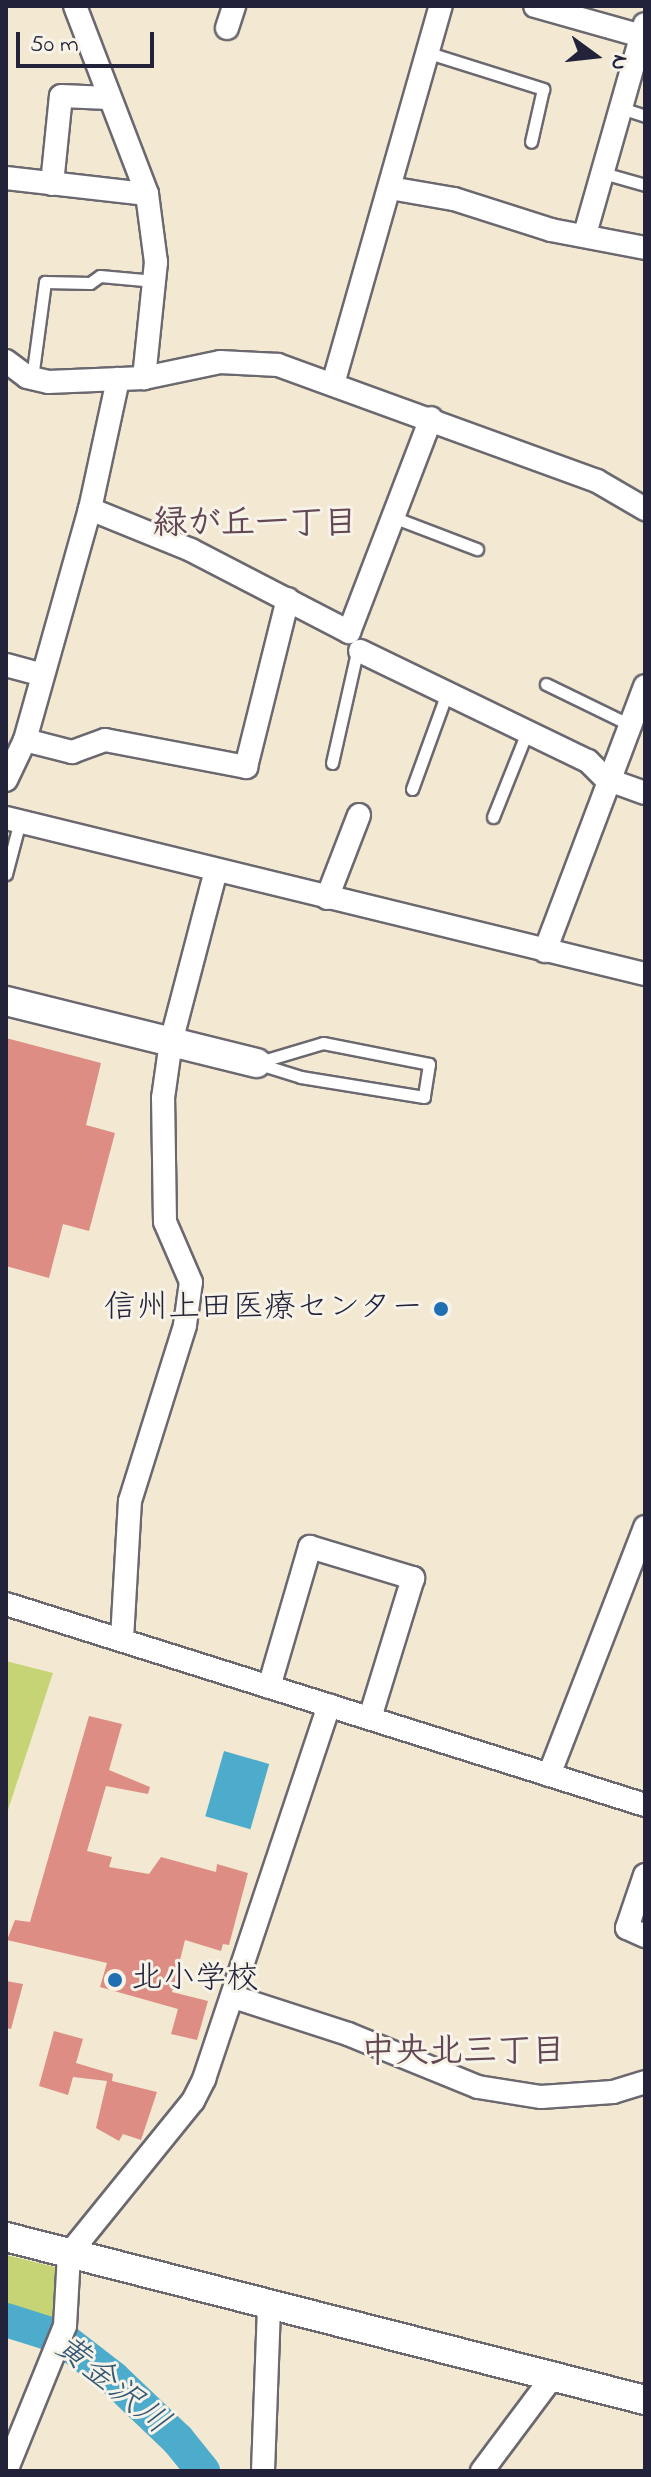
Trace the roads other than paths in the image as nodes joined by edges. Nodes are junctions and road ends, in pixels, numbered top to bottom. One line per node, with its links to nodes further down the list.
1 (75, 6): 7 (street)
2 (441, 6): 6 (street)
3 (535, 6): 4 (street)
4 (559, 9): 5 (street)
5 (644, 32): 8 (street)
6 (429, 53): 10 (lane); 15 (street)
7 (109, 98): 13 (street); 16 (street)
8 (621, 108): 9 (lane); 11 (street)
9 (645, 116)
10 (531, 142)
11 (603, 173): 14 (lane); 17 (street)
12 (6, 178): 13 (street)
13 (52, 184): 16 (street)
14 (645, 185)
15 (390, 188): 17 (street); 24 (street)
16 (147, 194): 19 (street)
17 (585, 234): 18 (street)
18 (645, 248)
19 (155, 281): 21 (lane); 22 (street)
20 (6, 361): 21 (street)
21 (32, 378): 23 (street)
22 (144, 378): 23 (street); 24 (street)
23 (118, 379): 26 (street)
24 (333, 384): 25 (street)
25 (431, 418): 27 (street); 28 (street)
26 (90, 509): 30 (street); 33 (street)
27 (645, 509)
28 (393, 517): 29 (lane); 31 (street)
29 (477, 549)
30 (288, 599): 31 (street); 39 (street)
31 (354, 642): 36 (street); 40 (lane)
32 (6, 665): 33 (street)
33 (43, 675): 39 (street)
34 (546, 684): 37 (lane)
35 (645, 686): 37 (street)
36 (447, 693): 38 (street); 43 (lane)
37 (630, 725): 41 (street)
38 (527, 732): 41 (street); 46 (lane)
39 (25, 740): 42 (street)
40 (332, 763)
41 (606, 779): 44 (street); 51 (street)
42 (6, 780)
43 (412, 789)
44 (645, 793)
45 (359, 815): 50 (street)
46 (493, 817)
47 (13, 820): 48 (street); 49 (lane)
48 (216, 871): 50 (street); 54 (street)
49 (6, 874)
50 (327, 898): 51 (street)
51 (545, 951): 52 (street)
52 (645, 974)
53 (6, 1001): 54 (street)
54 (171, 1042): 55 (street); 58 (street)
55 (256, 1063): 55 (lane)
56 (645, 1527): 62 (street)
57 (6, 1604): 58 (street)
58 (122, 1639): 59 (street)
59 (269, 1687): 60 (street); 61 (street)
60 (329, 1705): 61 (street); 66 (street)
61 (370, 1718): 62 (street)
62 (549, 1775): 63 (street)
63 (645, 1805)
64 (645, 1875): 65 (street)
65 (645, 1936)
66 (234, 1997): 67 (street); 69 (street)
67 (645, 2082)
68 (6, 2237): 69 (street)
69 (69, 2254): 70 (street); 73 (street)
70 (269, 2304): 71 (street); 74 (street)
71 (553, 2376): 72 (street); 75 (street)
72 (645, 2400)
73 (6, 2471)
74 (263, 2471)
75 (482, 2471)

